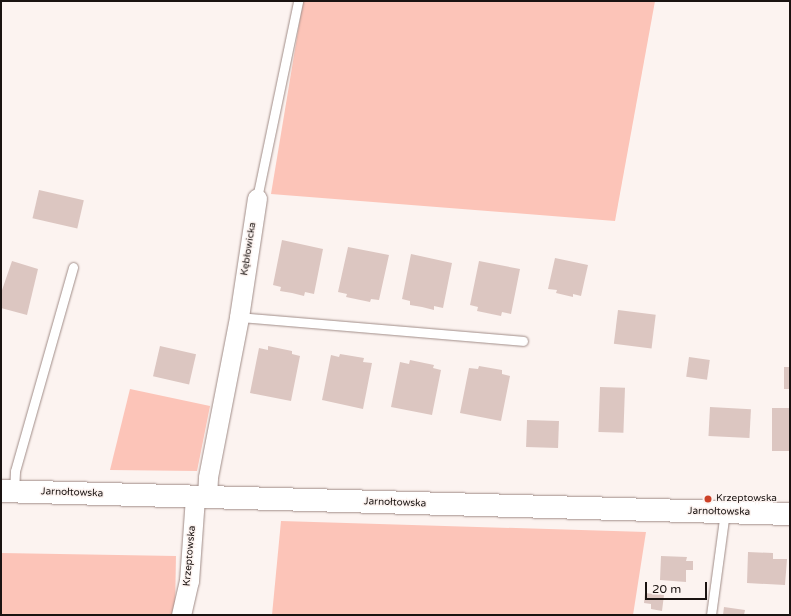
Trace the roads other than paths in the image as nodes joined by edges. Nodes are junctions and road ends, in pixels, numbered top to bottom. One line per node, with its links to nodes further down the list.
1 (298, 1): 2 (lane, Kębłowicka)
2 (257, 198): 4 (street, Kębłowicka)
3 (73, 267): 6 (lane)
4 (239, 317): 5 (lane); 7 (street, Kębłowicka)
5 (523, 341)
6 (8, 491): 7 (street, Jarnołtowska)
7 (201, 497): 8 (street, Jarnołtowska); 10 (street, Krzeptowska)
8 (725, 512): 9 (street, Jarnołtowska); 11 (lane)
9 (790, 514)
10 (181, 615)
11 (711, 615)

